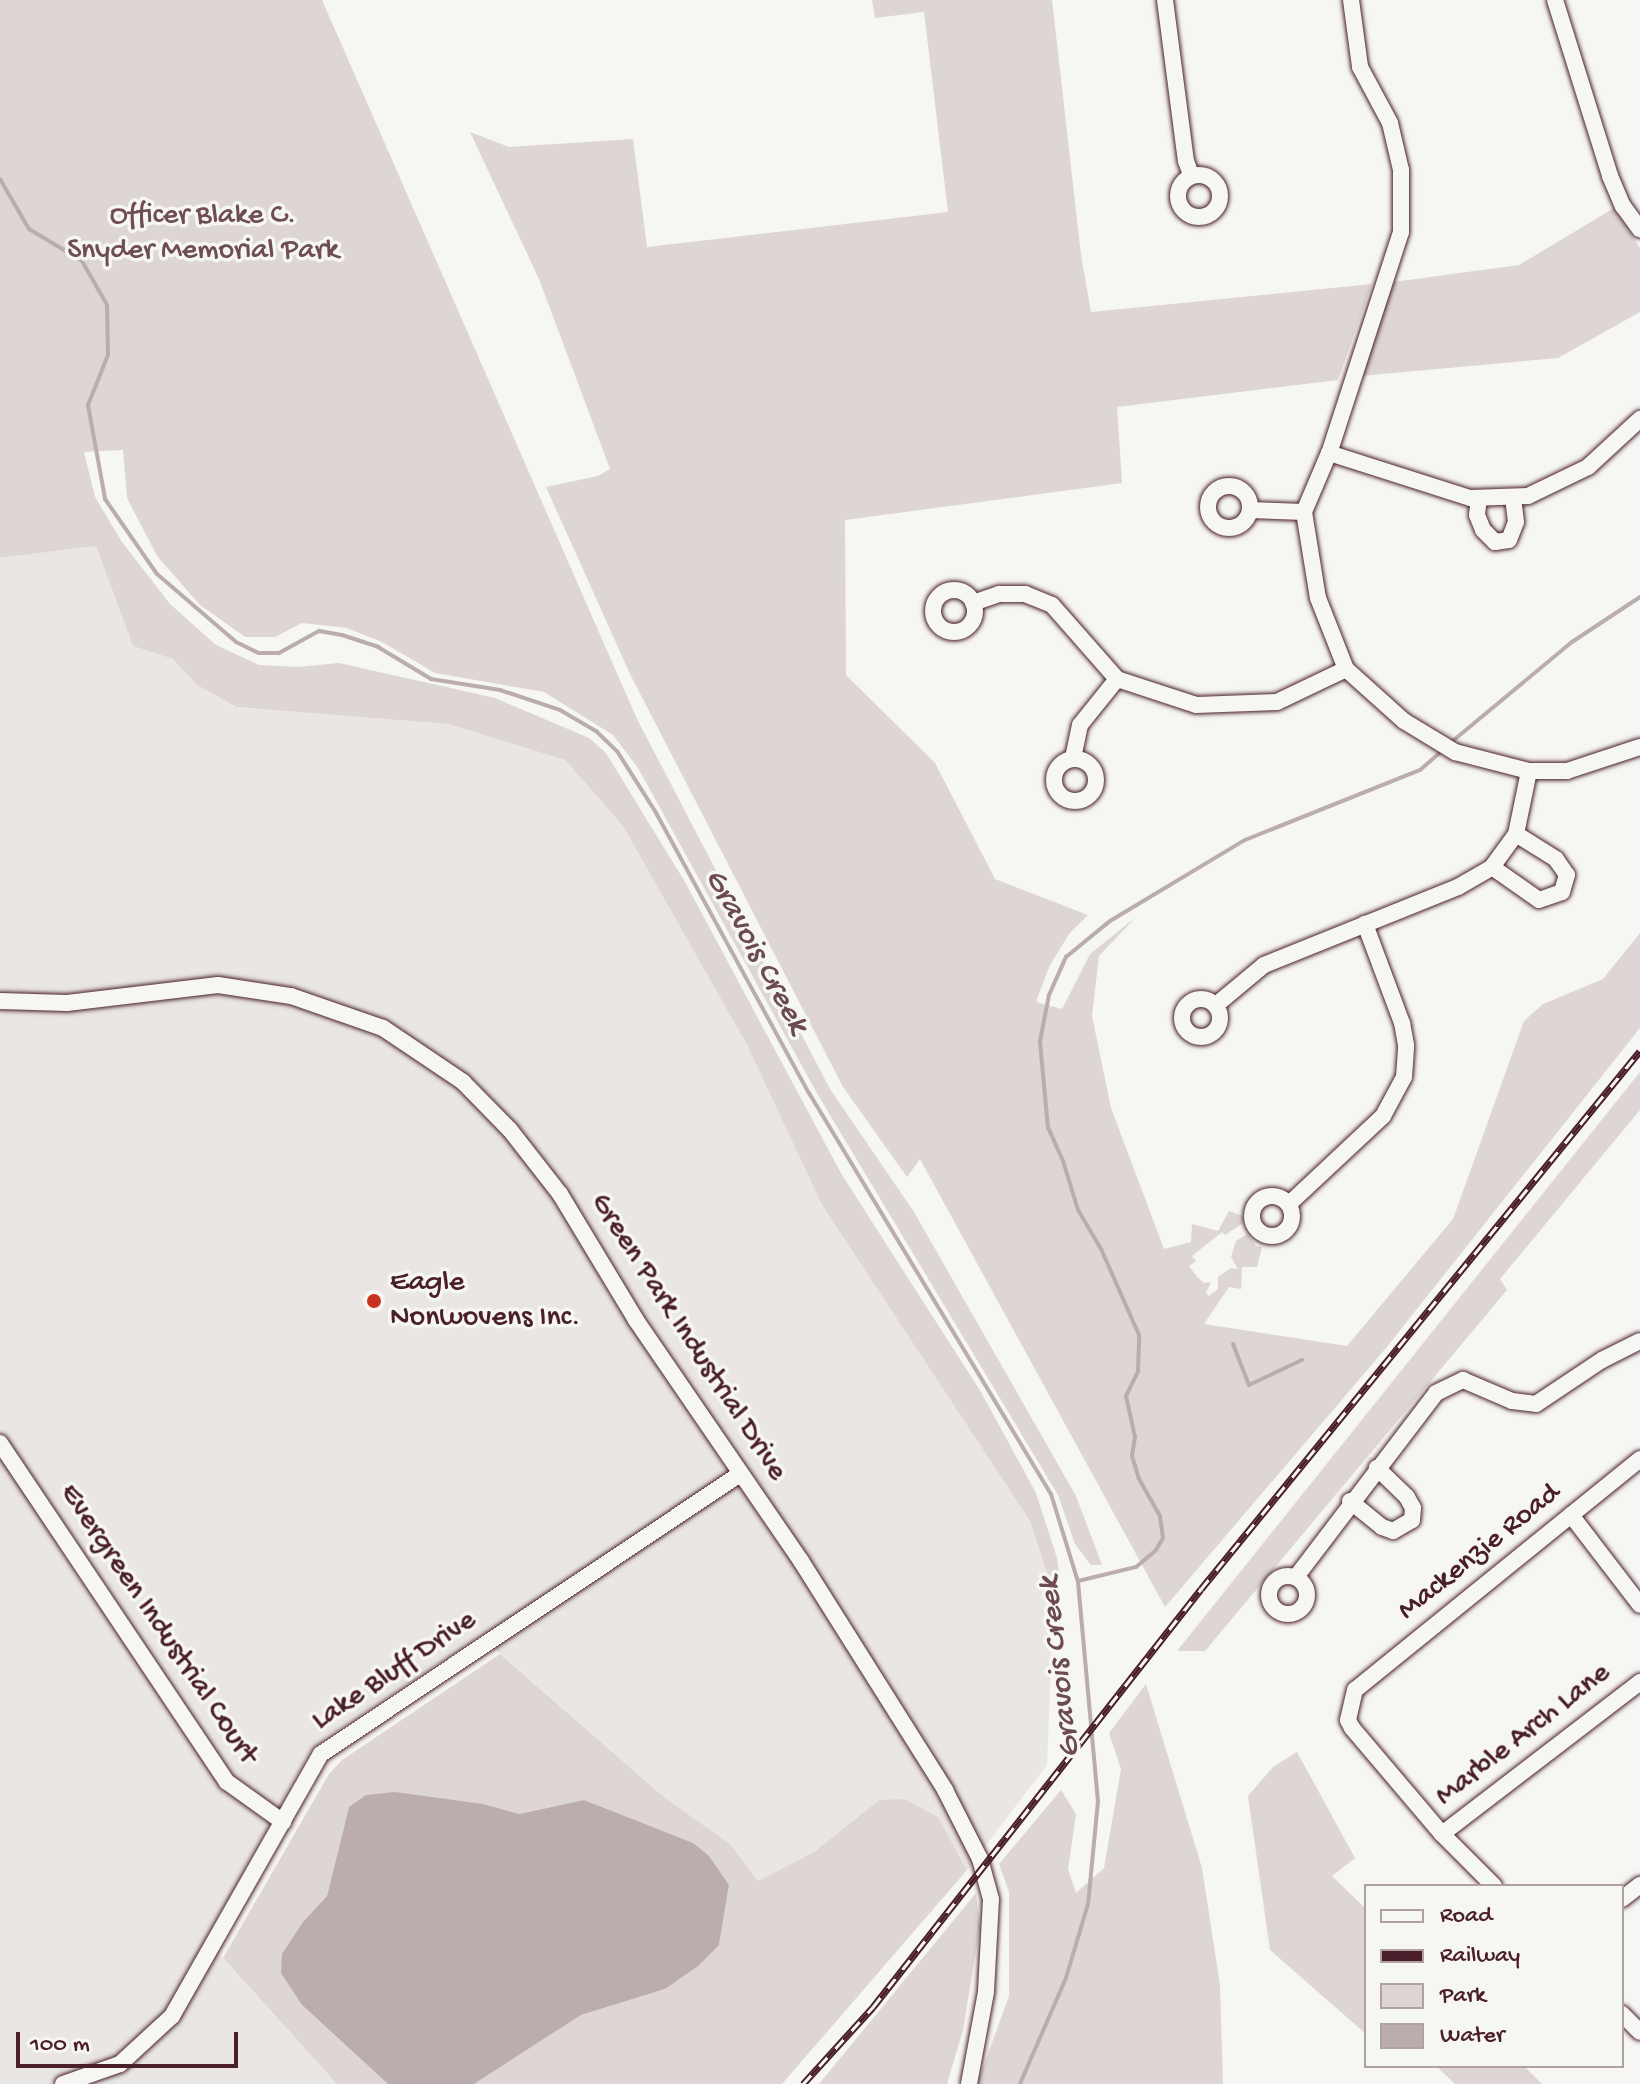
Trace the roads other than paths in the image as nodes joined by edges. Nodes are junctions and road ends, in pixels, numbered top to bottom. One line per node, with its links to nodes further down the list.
1 (1165, 0): 4 (street)
2 (1351, 0): 7 (street)
3 (1555, 0): 5 (street)
4 (1191, 175)
5 (1640, 229)
6 (1640, 419): 8 (street)
7 (1329, 453): 9 (street); 11 (street)
8 (1513, 497): 9 (street); 9 (street)
9 (1479, 498)
10 (1250, 510): 11 (street)
11 (1304, 512): 13 (street)
12 (973, 603): 14 (street)
13 (1346, 669): 14 (street); 17 (street)
14 (1117, 679): 16 (street)
15 (1640, 747): 17 (street)
16 (1073, 758)
17 (1529, 771): 18 (street)
18 (1516, 834): 19 (street); 19 (street)
19 (1492, 867): 20 (street)
20 (1365, 924): 22 (street); 23 (street)
21 (0, 1001): 28 (street, Green Park Industrial Drive)
22 (1216, 1005)
23 (1289, 1204)
24 (1640, 1341): 27 (street)
25 (0, 1443): 34 (street, Evergreen Industrial Court)
26 (1640, 1459): 30 (street, Mackenzie Road)
27 (1377, 1468): 29 (street); 29 (street)
28 (740, 1474): 34 (street, Lake Bluff Drive); 42 (street, Green Park Industrial Drive)
29 (1350, 1501): 31 (street)
30 (1571, 1515): 32 (street); 35 (street, Mackenzie Road)
31 (1296, 1577)
32 (1640, 1605)
33 (1640, 1682): 35 (street, Marble Arch Lane)
34 (283, 1822): 41 (street, Lake Bluff Drive)
35 (1442, 1834): 36 (street)
36 (1492, 1884)
37 (1640, 1885): 38 (street)
38 (1624, 1897)
39 (1624, 2016): 40 (street)
40 (1640, 2032)
41 (63, 2084)
42 (969, 2084)

